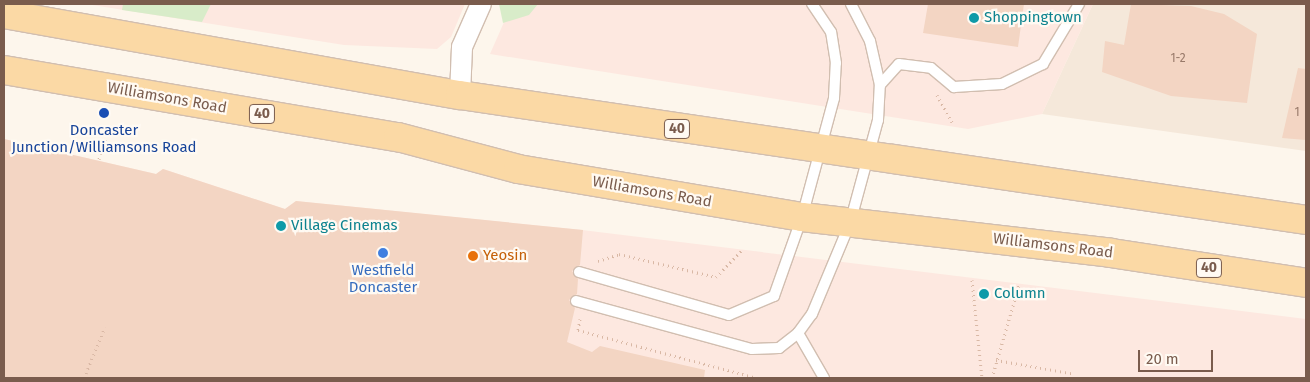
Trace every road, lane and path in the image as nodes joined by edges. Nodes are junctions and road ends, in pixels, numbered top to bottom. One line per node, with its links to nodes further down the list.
1 (481, 4): 8 (street)
2 (812, 4): 10 (lane)
3 (851, 4): 7 (lane)
4 (1079, 4): 7 (lane)
5 (4, 14): 8 (main road, 40)
6 (4, 70): 13 (main road, Williamsons Road / 40)
7 (880, 85): 11 (lane)
8 (460, 95): 10 (main road, 40)
9 (106, 136): 12 (path)
10 (822, 150): 11 (main road, 40); 13 (lane)
11 (867, 154): 14 (main road, 40); 15 (lane)
12 (99, 159)
13 (802, 218): 15 (main road, Williamsons Road / 40); 18 (lane)
14 (1306, 220)
15 (850, 223): 20 (main road, Williamsons Road / 40); 25 (lane)
16 (743, 249): 17 (path)
17 (619, 254)
18 (579, 272)
19 (972, 280): 31 (path)
20 (1306, 283)
21 (1019, 285): 26 (path)
22 (576, 301): 25 (lane)
23 (105, 327): 28 (path)
24 (578, 330): 29 (path)
25 (798, 333): 30 (lane)
26 (996, 360): 27 (path); 32 (path)
27 (1076, 374)
28 (84, 378)
29 (757, 378)
30 (824, 378)
31 (982, 378)
32 (992, 378)

